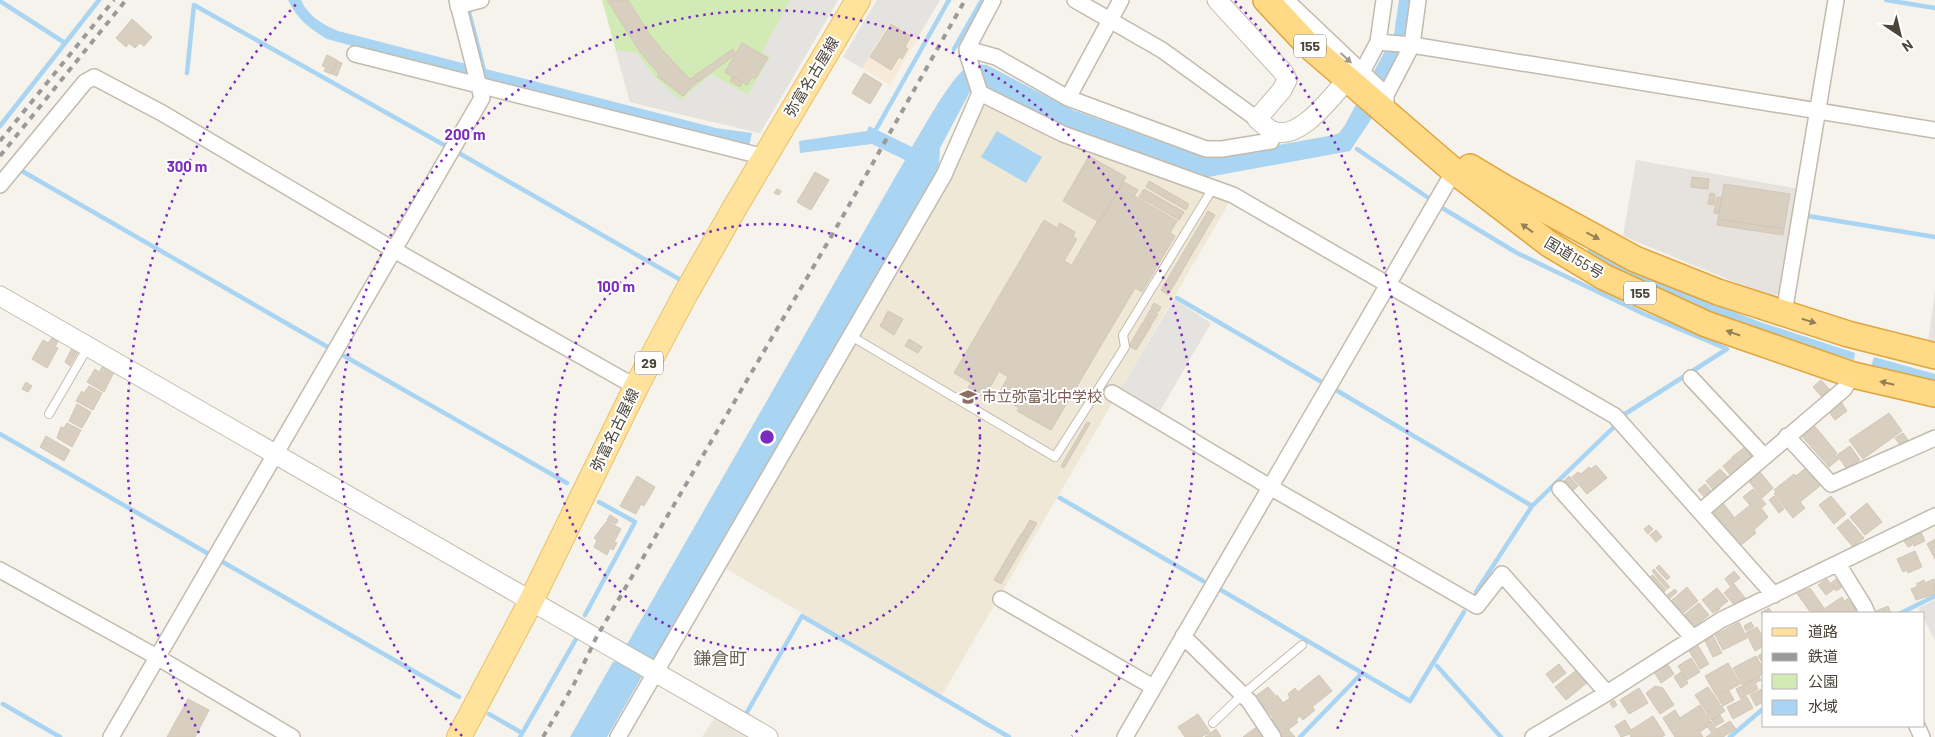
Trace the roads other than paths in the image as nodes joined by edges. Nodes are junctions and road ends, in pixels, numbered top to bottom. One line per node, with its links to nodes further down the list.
1 (481, 0): 12 (street)
2 (858, 0): 27 (main road, 弥富名古屋線 / 29)
3 (993, 0): 17 (street)
4 (1075, 0): 13 (street)
5 (1121, 0): 13 (street)
6 (1217, 0): 24 (street)
7 (1266, 0): 18 (highway, 国道155号 / 155)
8 (1286, 0): 18 (street, one-way to 18)
9 (1384, 0): 14 (street)
10 (1418, 0): 15 (street)
11 (1836, 0): 23 (street)
12 (457, 3): 19 (street)
13 (1110, 20): 21 (street); 24 (street)
14 (1378, 42): 15 (street); 18 (street)
15 (1412, 45): 22 (street); 23 (street)
16 (355, 54): 19 (street)
17 (968, 54): 20 (street); 21 (street)
18 (1355, 80): 22 (highway, 国道155号 / 155); 26 (street)
19 (478, 84): 27 (street); 31 (street)
20 (980, 91): 30 (street); 35 (street)
21 (1068, 98): 26 (street)
22 (1383, 105): 28 (highway, 国道155号 / 155); 34 (highway, 国道155号 / 155, one-way to 34)
23 (1817, 111): 25 (street); 34 (street)
24 (1257, 119): 26 (street)
25 (1935, 130)
26 (1272, 131)
27 (765, 157): 40 (main road, 弥富名古屋線 / 29)
28 (1454, 172): 32 (street); 38 (highway, 国道155号 / 155, one-way to 28)
29 (0, 185): 31 (street)
30 (1213, 188): 32 (street); 41 (lane)
31 (394, 250): 40 (street); 46 (street)
32 (1388, 285): 48 (street); 50 (street)
33 (0, 296): 36 (street)
34 (1784, 313): 37 (highway, 国道155号 / 155, one-way to 37)
35 (851, 336): 41 (lane); 62 (street)
36 (88, 347): 43 (lane); 46 (street)
37 (1935, 356)
38 (1853, 375): 42 (highway, 国道155号 / 155, one-way to 38); 44 (street)
39 (1691, 378): 47 (street)
40 (636, 387): 56 (main road, 弥富名古屋線 / 29)
41 (1106, 389): 48 (street)
42 (1935, 394)
43 (49, 414)
44 (1787, 436): 45 (street); 47 (street)
45 (1935, 438)
46 (275, 456): 56 (street); 61 (street)
47 (1764, 456): 50 (street)
48 (1270, 487): 58 (street); 64 (street)
49 (1560, 489): 59 (street)
50 (1700, 512): 54 (street)
51 (1935, 516): 52 (street)
52 (1838, 564): 54 (street); 57 (street)
53 (0, 570): 61 (street)
54 (1774, 595): 59 (street)
55 (1001, 599): 63 (street)
56 (532, 601): 62 (street); 69 (main road, 弥富名古屋線 / 29)
57 (1866, 612)
58 (1183, 636): 63 (street); 65 (street)
59 (1693, 638): 64 (street)
60 (1302, 645): 65 (lane)
61 (157, 657): 67 (street); 68 (street)
62 (652, 670): 70 (street); 71 (street)
63 (1153, 687): 72 (street)
64 (1607, 693): 74 (street)
65 (1242, 695): 66 (lane); 73 (street)
66 (1213, 723)
67 (111, 737)
68 (292, 737)
69 (460, 737)
70 (618, 737)
71 (768, 737)
72 (1125, 737)
73 (1273, 737)
74 (1533, 737)

